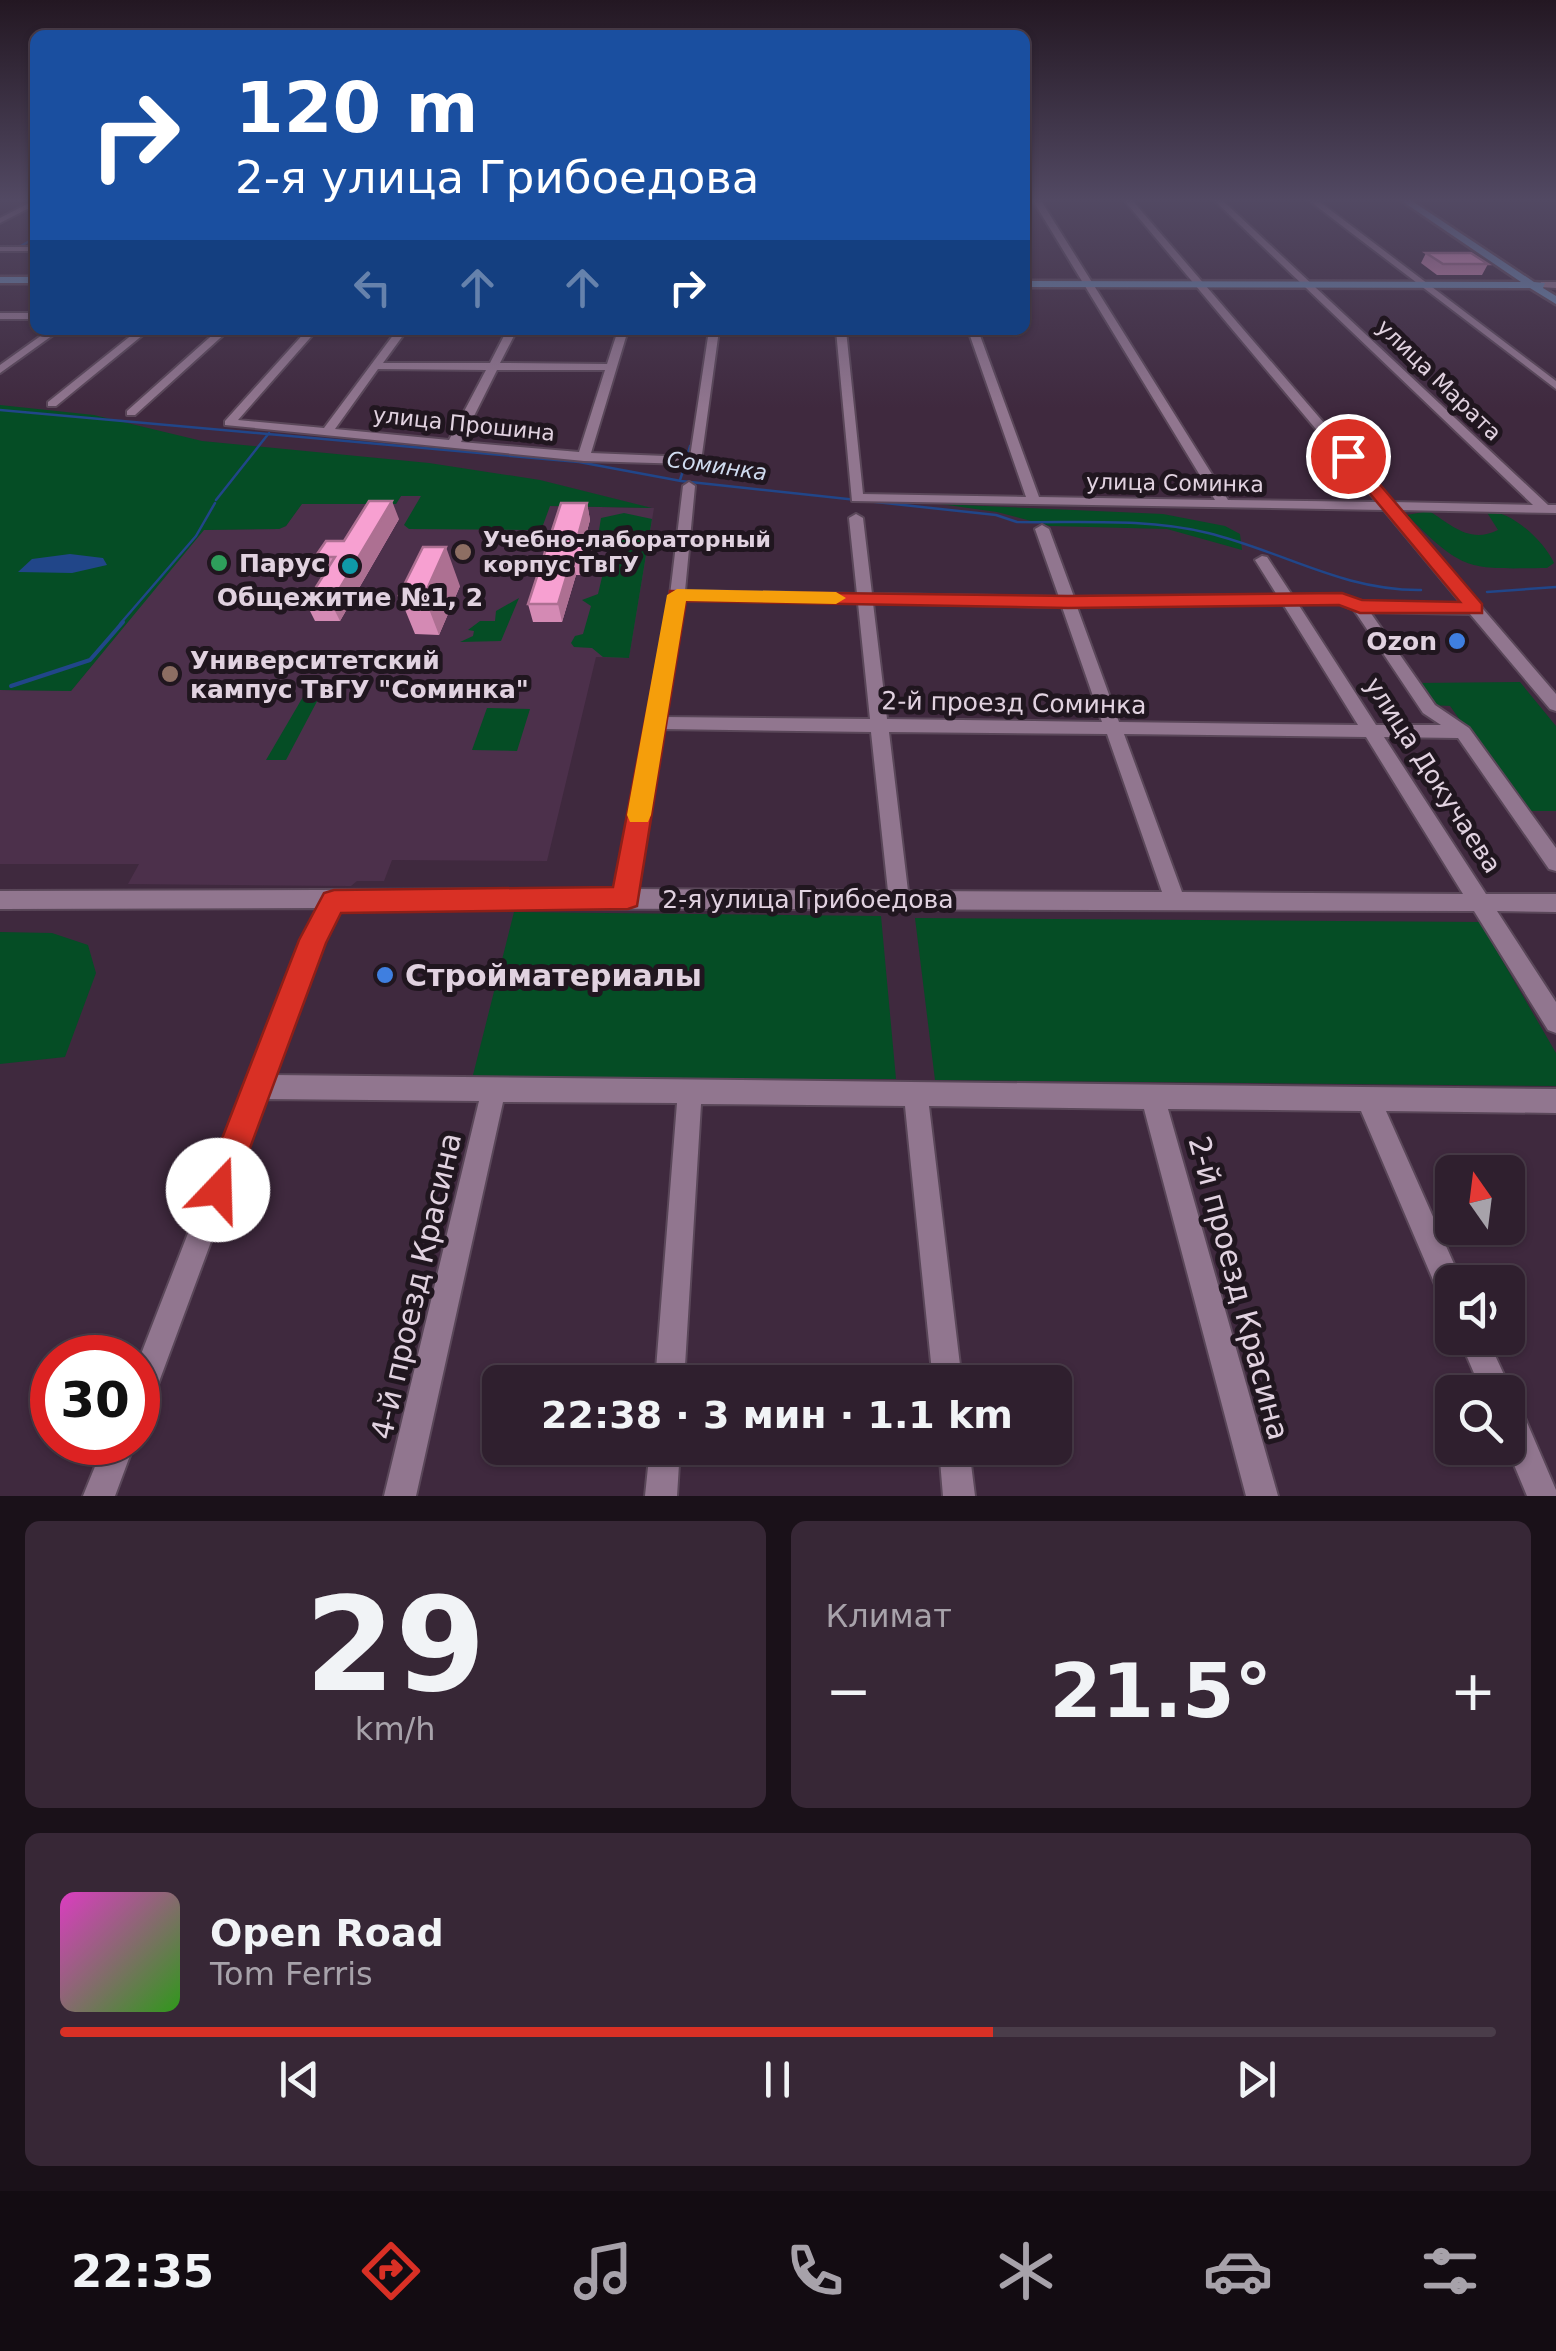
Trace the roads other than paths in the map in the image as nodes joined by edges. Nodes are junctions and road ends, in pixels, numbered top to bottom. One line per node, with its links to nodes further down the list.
1 (1079, 269): 9 (street)
2 (1185, 269): 10 (street)
3 (1292, 269): 11 (street, улица Марата)
4 (1402, 269): 13 (street)
5 (1511, 269): 14 (main road)
6 (0, 280): 7 (main road)
7 (30, 280)
8 (1030, 284): 9 (main road)
9 (1088, 284): 10 (main road); 40 (street)
10 (1198, 284): 11 (main road); 41 (street)
11 (1310, 285): 13 (main road); 42 (street, улица Марата)
12 (1556, 285): 14 (street)
13 (1424, 286): 14 (main road); 32 (street)
14 (1537, 286): 15 (main road)
15 (1556, 298)
16 (0, 316): 17 (street)
17 (30, 316)
18 (48, 335): 31 (street)
19 (138, 335): 33 (street)
20 (219, 335): 34 (street)
21 (308, 335): 35 (street, улица Прошина)
22 (398, 335): 28 (street)
23 (510, 335): 29 (street)
24 (622, 335): 30 (street)
25 (713, 335): 38 (street)
26 (840, 335): 39 (street, улица Соминка)
27 (975, 335): 39 (street)
28 (376, 366): 29 (street); 35 (street)
29 (494, 366): 30 (street); 36 (street)
30 (612, 368): 37 (street)
31 (0, 370)
32 (1556, 386)
33 (52, 404)
34 (132, 414)
35 (328, 430): 36 (street, улица Прошина)
36 (454, 443): 37 (street, улица Прошина)
37 (584, 458): 38 (street, улица Прошина)
38 (695, 461): 46 (street)
39 (1034, 501): 40 (street, улица Соминка)
40 (1224, 504): 41 (street, улица Соминка)
41 (1390, 506): 42 (street, улица Соминка); 51 (street)
42 (1550, 509)
43 (856, 518): 47 (street)
44 (1042, 529): 49 (street)
45 (1262, 560): 48 (street, улица Докучаева)
46 (677, 595): 47 (street); 53 (street)
47 (865, 598): 49 (street); 54 (street)
48 (1287, 600): 49 (street); 50 (street); 56 (street, улица Докучаева)
49 (1068, 602): 55 (street)
50 (1360, 606): 51 (street); 57 (street)
51 (1476, 608): 52 (street)
52 (1556, 705)
53 (656, 724): 54 (street, 2-й проезд Соминка); 59 (street)
54 (880, 727): 55 (street, 2-й проезд Соминка); 61 (street)
55 (1114, 730): 56 (street, 2-й проезд Соминка); 63 (street)
56 (1372, 731): 57 (street, 2-й проезд Соминка); 64 (street, улица Докучаева)
57 (1462, 732): 58 (street)
58 (1556, 863)
59 (628, 898): 61 (street, 2-я улица Грибоедова); 62 (street, 2-я улица Грибоедова)
60 (0, 900): 62 (street, 2-я улица Грибоедова)
61 (899, 900): 63 (street, 2-я улица Грибоедова)
62 (334, 902): 67 (street)
63 (1175, 902): 64 (street, 2-я улица Грибоедова)
64 (1484, 903): 65 (street, 2-я улица Грибоедова); 66 (street, улица Докучаева)
65 (1556, 903)
66 (1556, 1022)
67 (259, 1087): 68 (street); 75 (street)
68 (494, 1090): 69 (street); 83 (street, 4-й проезд Красина)
69 (690, 1092): 70 (street); 76 (street)
70 (916, 1094): 71 (street); 77 (street)
71 (1153, 1097): 72 (street); 86 (street, 2-й проезд Красина)
72 (1368, 1100): 73 (street); 74 (street)
73 (1556, 1102)
74 (1441, 1265)
75 (160, 1341)
76 (670, 1365)
77 (945, 1365)
78 (1525, 1454): 87 (street)
79 (111, 1465): 82 (street)
80 (663, 1465): 84 (street)
81 (956, 1465): 85 (street)
82 (100, 1496)
83 (400, 1496)
84 (661, 1496)
85 (959, 1496)
86 (1262, 1496)
87 (1543, 1496)

